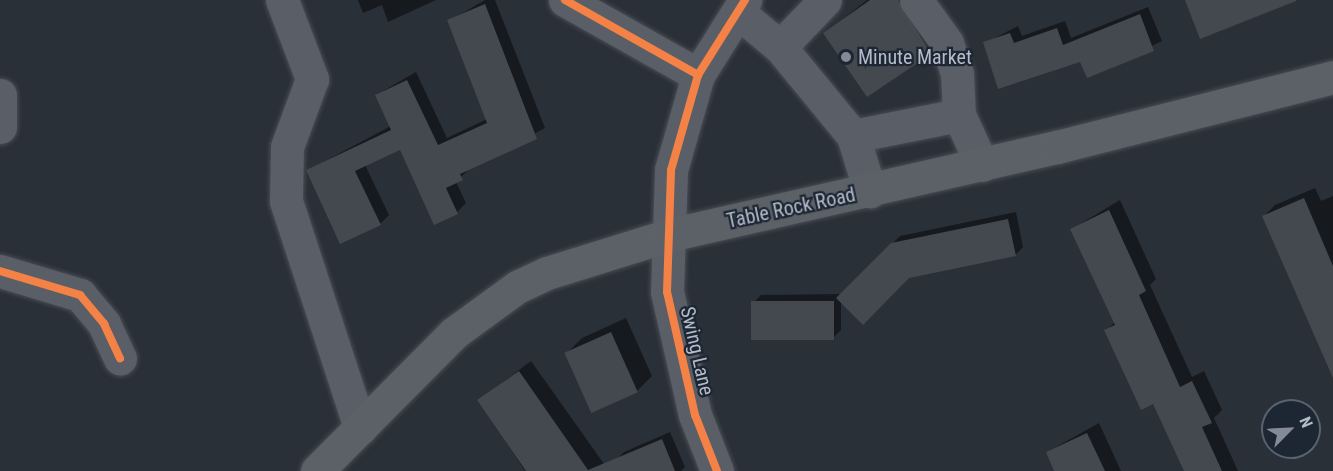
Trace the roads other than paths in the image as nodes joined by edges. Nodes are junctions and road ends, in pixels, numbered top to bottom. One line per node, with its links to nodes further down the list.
1 (282, 0): 18 (street)
2 (565, 0): 7 (street)
3 (825, 0): 6 (street)
4 (915, 0): 10 (street)
5 (742, 6): 6 (street); 7 (street, Swing Lane)
6 (780, 47): 12 (street)
7 (698, 75): 15 (street, Swing Lane)
8 (1333, 76): 13 (main road, Table Rock Road)
9 (0, 95): 11 (street)
10 (959, 115): 12 (street); 13 (street)
11 (0, 127)
12 (853, 136): 14 (street)
13 (981, 165): 14 (main road, Table Rock Road)
14 (870, 191): 15 (main road, Table Rock Road)
15 (669, 235): 18 (main road, Table Rock Road); 20 (street, Swing Lane)
16 (0, 271): 17 (street)
17 (120, 359)
18 (360, 428): 19 (main road, Table Rock Road)
19 (317, 471)
20 (717, 471)

